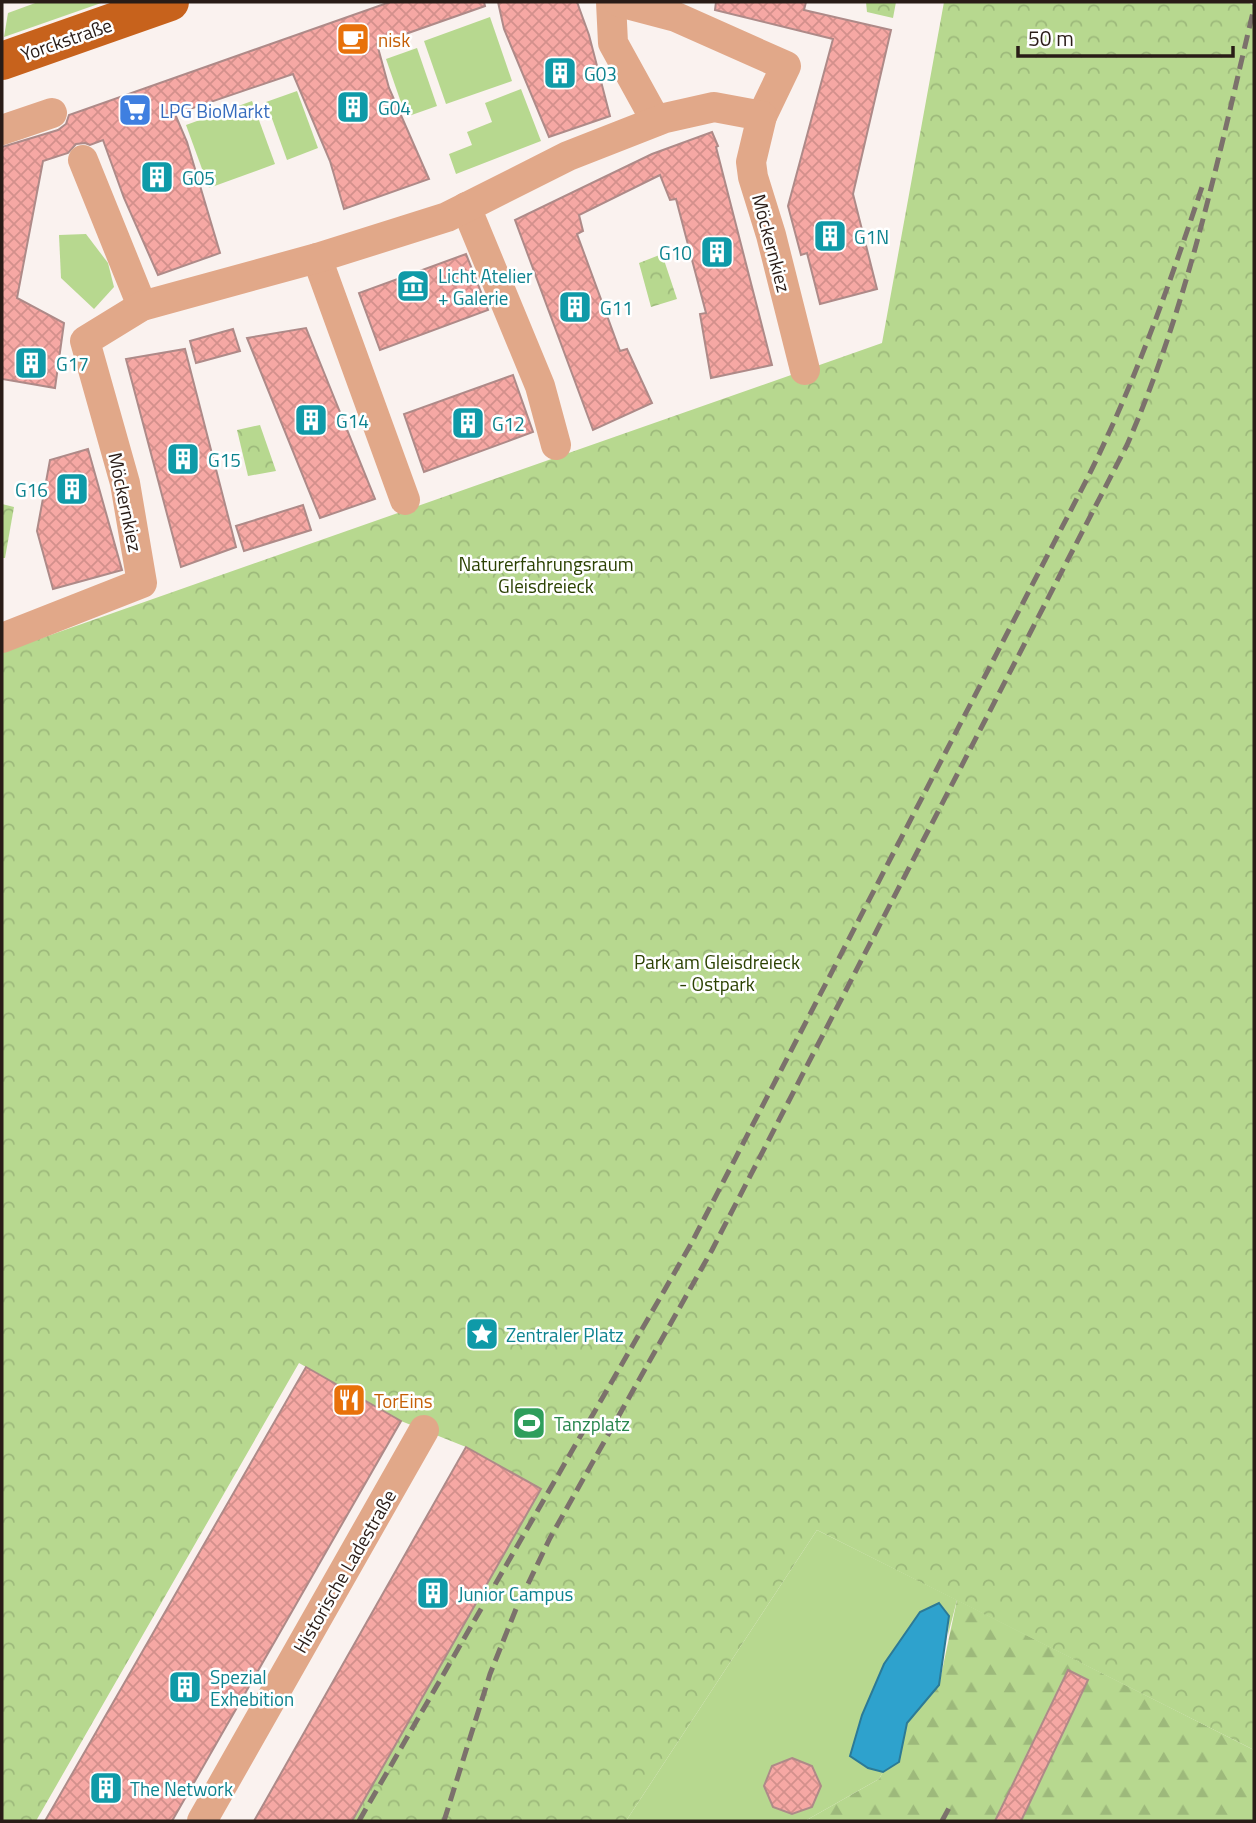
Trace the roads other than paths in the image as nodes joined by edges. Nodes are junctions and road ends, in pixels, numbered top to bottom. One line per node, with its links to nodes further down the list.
1 (170, 2): 4 (main road, Yorckstraße)
2 (611, 2): 7 (street)
3 (620, 2): 6 (street, Möckernkiez)
4 (2, 61)
5 (52, 113): 8 (street)
6 (762, 116): 7 (street, Möckernkiez); 13 (street, Möckernkiez)
7 (656, 121): 10 (street, Möckernkiez)
8 (2, 130)
9 (83, 160): 12 (street)
10 (466, 207): 11 (street, Möckernkiez); 14 (street)
11 (317, 258): 12 (street, Möckernkiez); 15 (street)
12 (142, 306): 16 (street, Möckernkiez)
13 (805, 370)
14 (556, 445)
15 (405, 500)
16 (2, 638)
17 (425, 1430): 18 (street, Historische Ladestraße)
18 (202, 1821)

